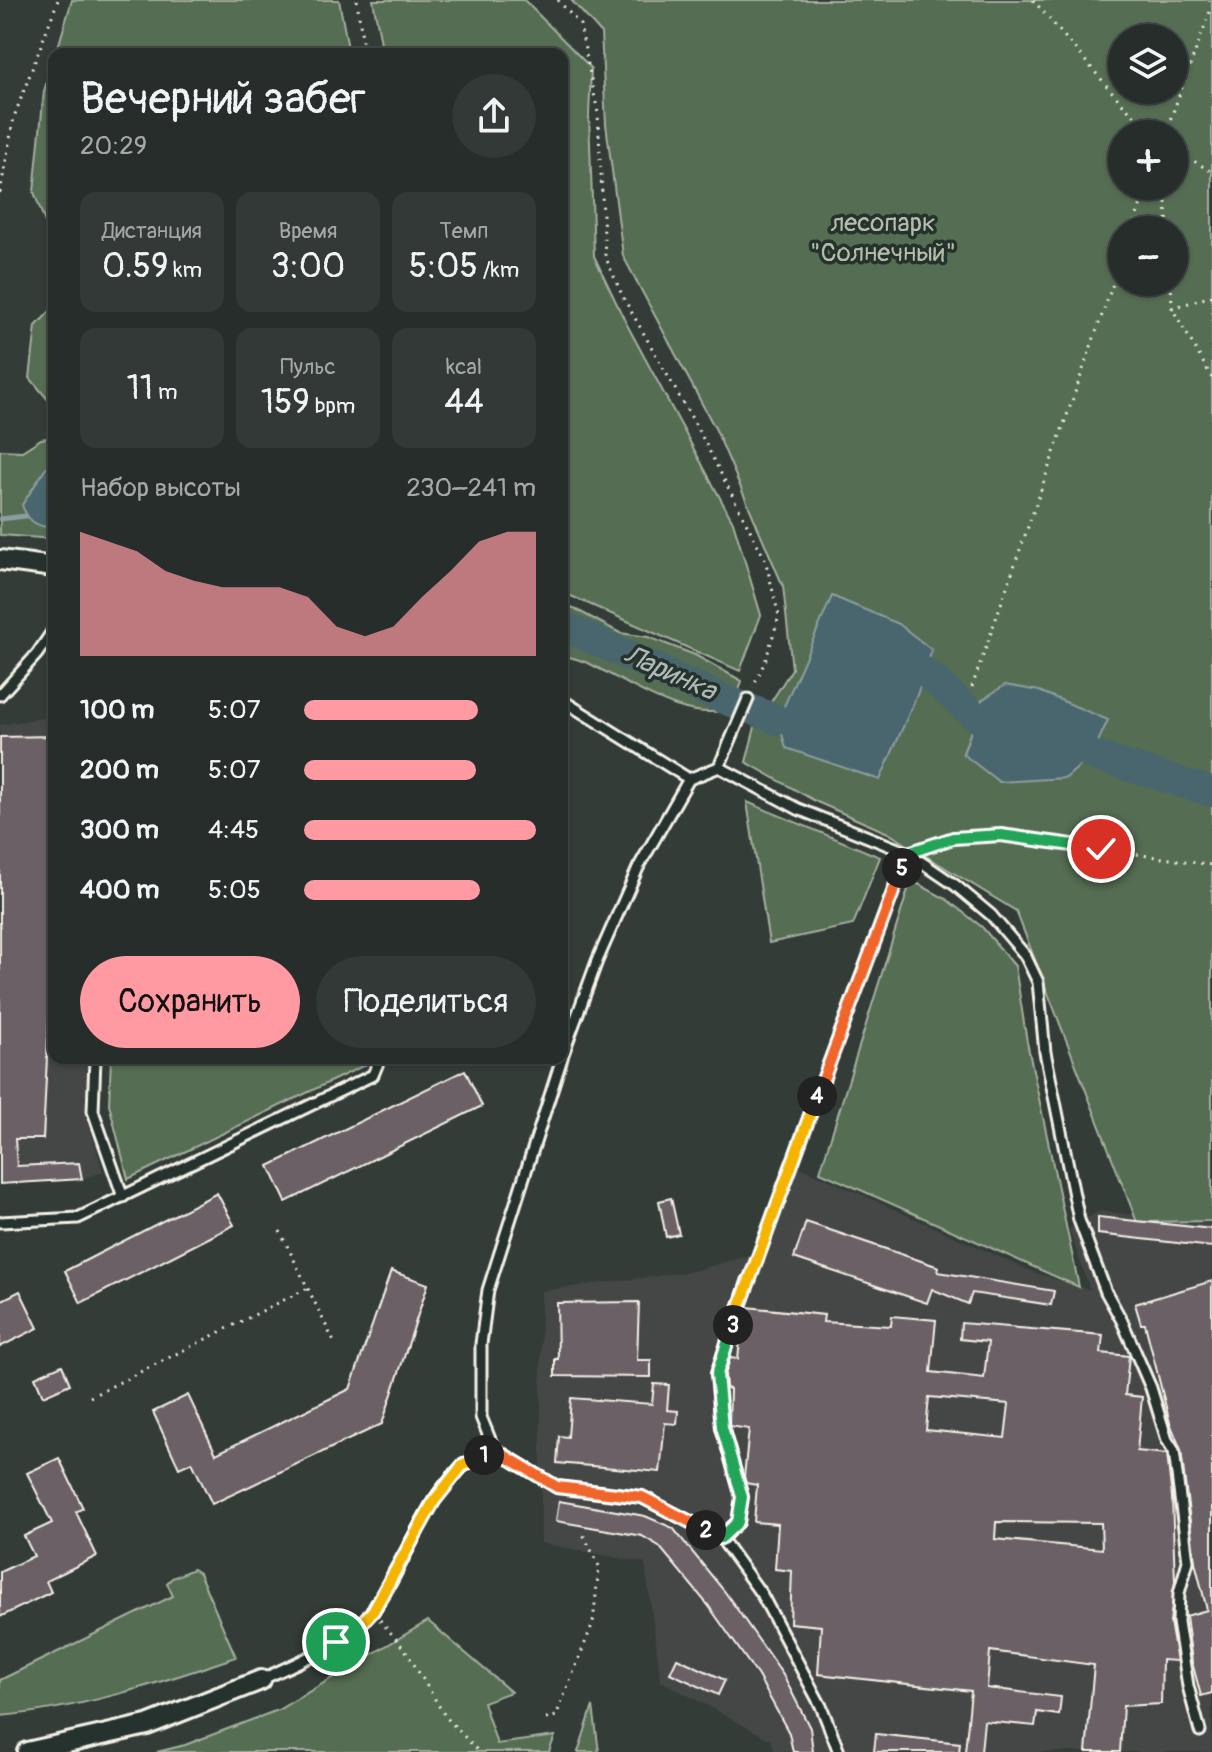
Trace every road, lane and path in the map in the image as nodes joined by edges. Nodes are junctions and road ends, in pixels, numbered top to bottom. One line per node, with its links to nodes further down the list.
1 (58, 0): 11 (path)
2 (357, 0): 6 (path)
3 (558, 0): 22 (path)
4 (1033, 0): 7 (path)
5 (1212, 6): 8 (path)
6 (363, 48)
7 (1139, 120)
8 (1170, 120)
9 (1188, 157): 10 (path)
10 (1212, 172)
11 (0, 193)
12 (1109, 296): 20 (path)
13 (1172, 296): 15 (path)
14 (1212, 296): 15 (path)
15 (1172, 308): 16 (path)
16 (1212, 378)
17 (0, 560): 18 (street)
18 (48, 566)
19 (48, 638): 21 (lane)
20 (972, 687)
21 (0, 695)
22 (748, 699): 24 (lane)
23 (568, 704): 25 (lane)
24 (719, 767): 25 (lane); 26 (lane)
25 (689, 779): 28 (lane)
26 (908, 853): 27 (path); 35 (path); 45 (lane)
27 (1212, 865)
28 (568, 1041)
29 (95, 1064): 32 (lane)
30 (378, 1064): 32 (lane)
31 (560, 1064): 39 (lane)
32 (123, 1197): 33 (lane)
33 (0, 1222)
34 (280, 1231): 36 (path)
35 (748, 1280): 41 (lane)
36 (308, 1288): 37 (path); 38 (path)
37 (335, 1344)
38 (90, 1397)
39 (494, 1449): 41 (lane); 42 (lane)
40 (583, 1534): 44 (path)
41 (721, 1538): 48 (lane)
42 (373, 1611): 43 (lane); 47 (path)
43 (261, 1680): 46 (street)
44 (546, 1719)
45 (1200, 1731)
46 (27, 1752)
47 (479, 1752)
48 (839, 1752)

